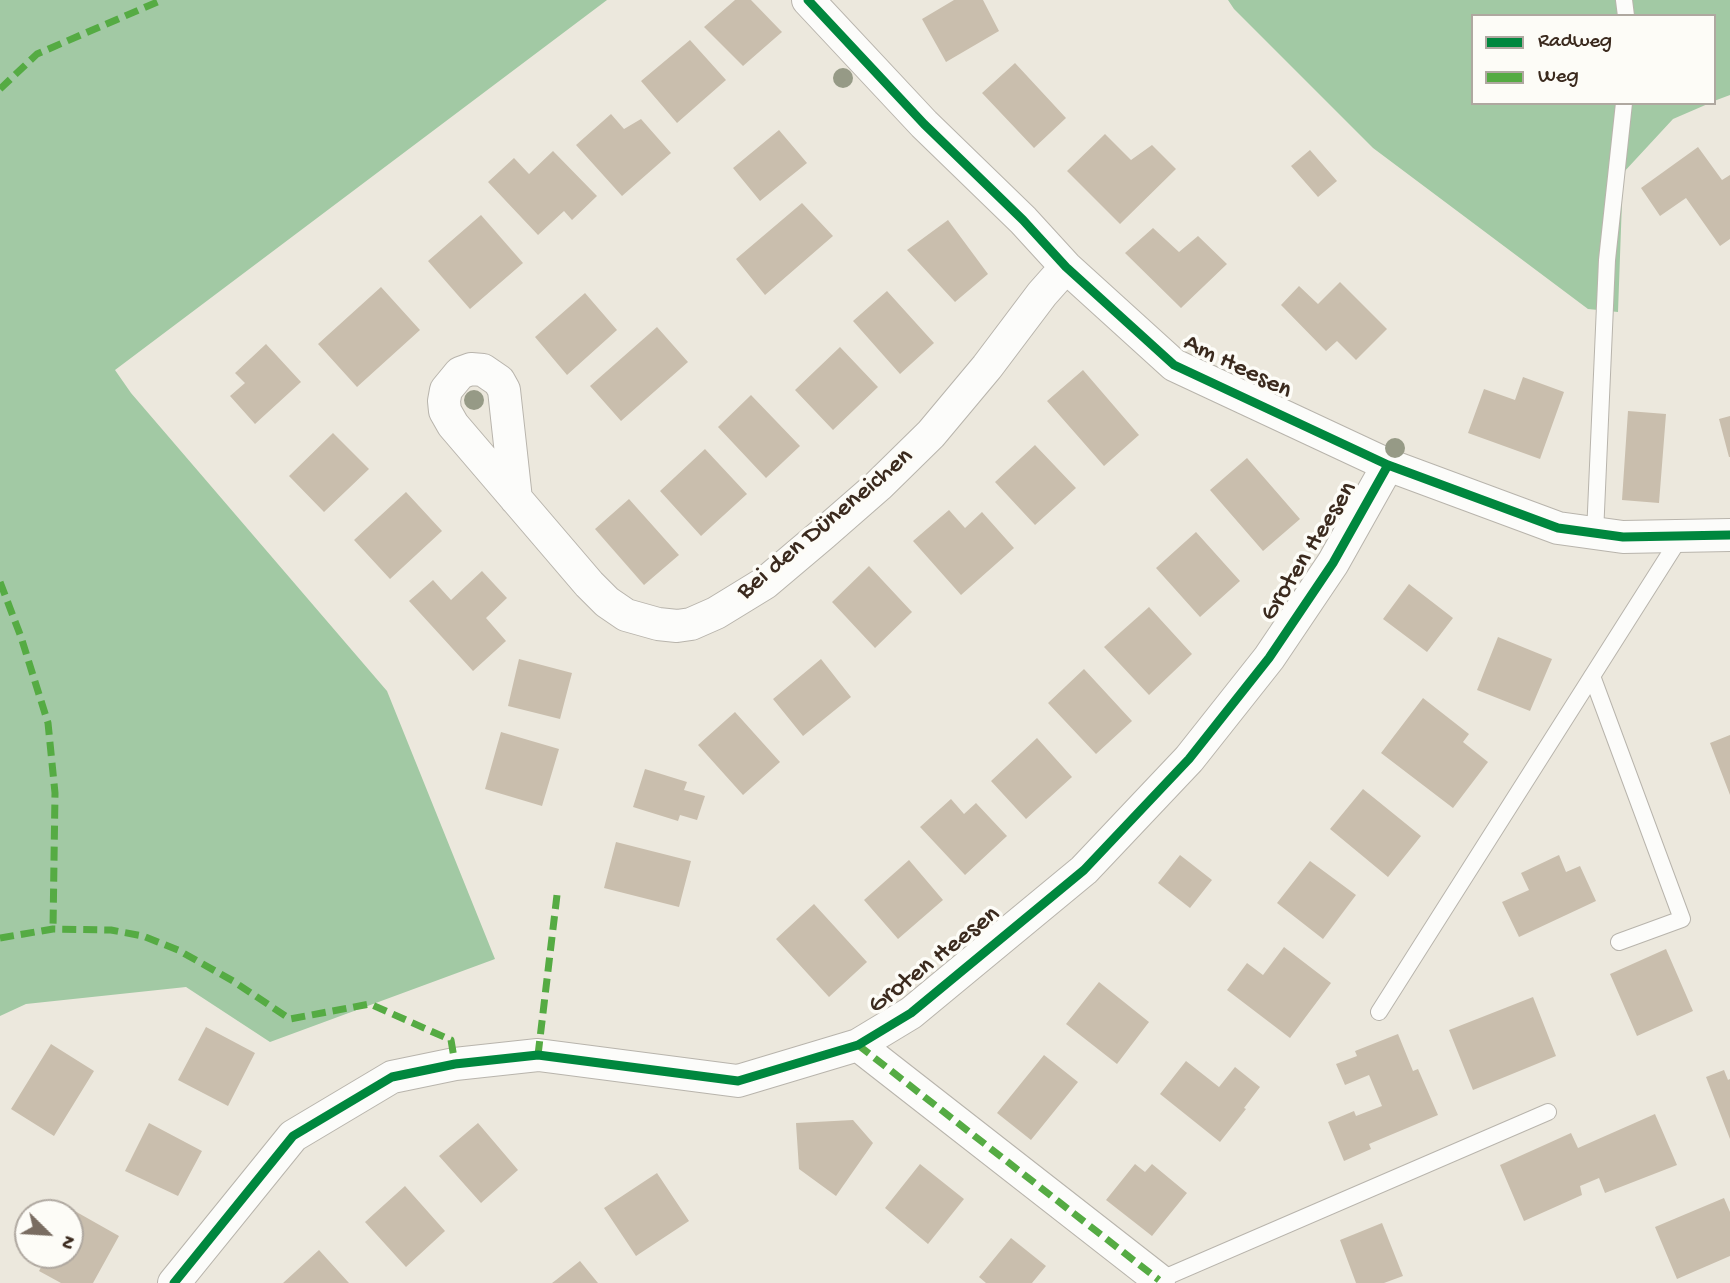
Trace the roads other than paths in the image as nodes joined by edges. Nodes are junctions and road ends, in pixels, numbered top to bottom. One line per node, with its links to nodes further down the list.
1 (808, 0): 3 (street, Am Heesen)
2 (1624, 105): 6 (lane)
3 (1066, 267): 4 (street, Am Heesen); 5 (street, Bei den Düneneichen)
4 (1388, 465): 6 (street, Am Heesen); 12 (street, Groten Heesen)
5 (516, 499)
6 (1595, 534): 8 (street, Am Heesen)
7 (1730, 535): 8 (street, Am Heesen)
8 (1681, 536): 9 (lane)
9 (1592, 676): 10 (lane); 11 (lane)
10 (1619, 942)
11 (1378, 1012)
12 (858, 1045): 14 (street, Groten Heesen); 15 (street, Groten Heesen)
13 (1548, 1112): 14 (lane)
14 (1159, 1280)
15 (174, 1283)

